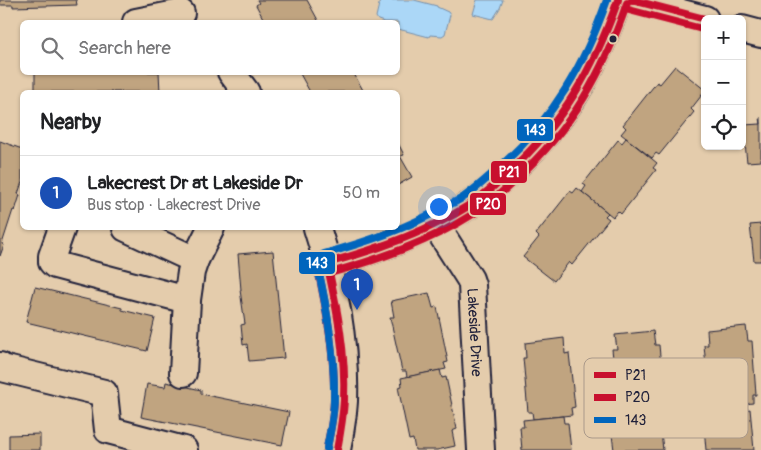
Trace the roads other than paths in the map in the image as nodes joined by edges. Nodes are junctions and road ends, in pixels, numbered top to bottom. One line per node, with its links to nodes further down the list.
1 (618, 0): 10 (street)
2 (632, 0): 4 (street)
3 (180, 12): 5 (street)
4 (701, 19)
5 (145, 20)
6 (746, 30): 7 (street)
7 (761, 34)
8 (233, 75): 9 (street)
9 (244, 90)
10 (436, 224): 16 (street); 22 (street, Lakeside Drive)
11 (61, 230): 17 (street)
12 (130, 230): 15 (street)
13 (210, 230): 15 (street)
14 (318, 230): 16 (street)
15 (195, 260): 17 (street)
16 (327, 263): 21 (street)
17 (187, 300): 19 (street)
18 (0, 366): 20 (street)
19 (183, 373)
20 (184, 450)
21 (337, 450)
22 (481, 450)

